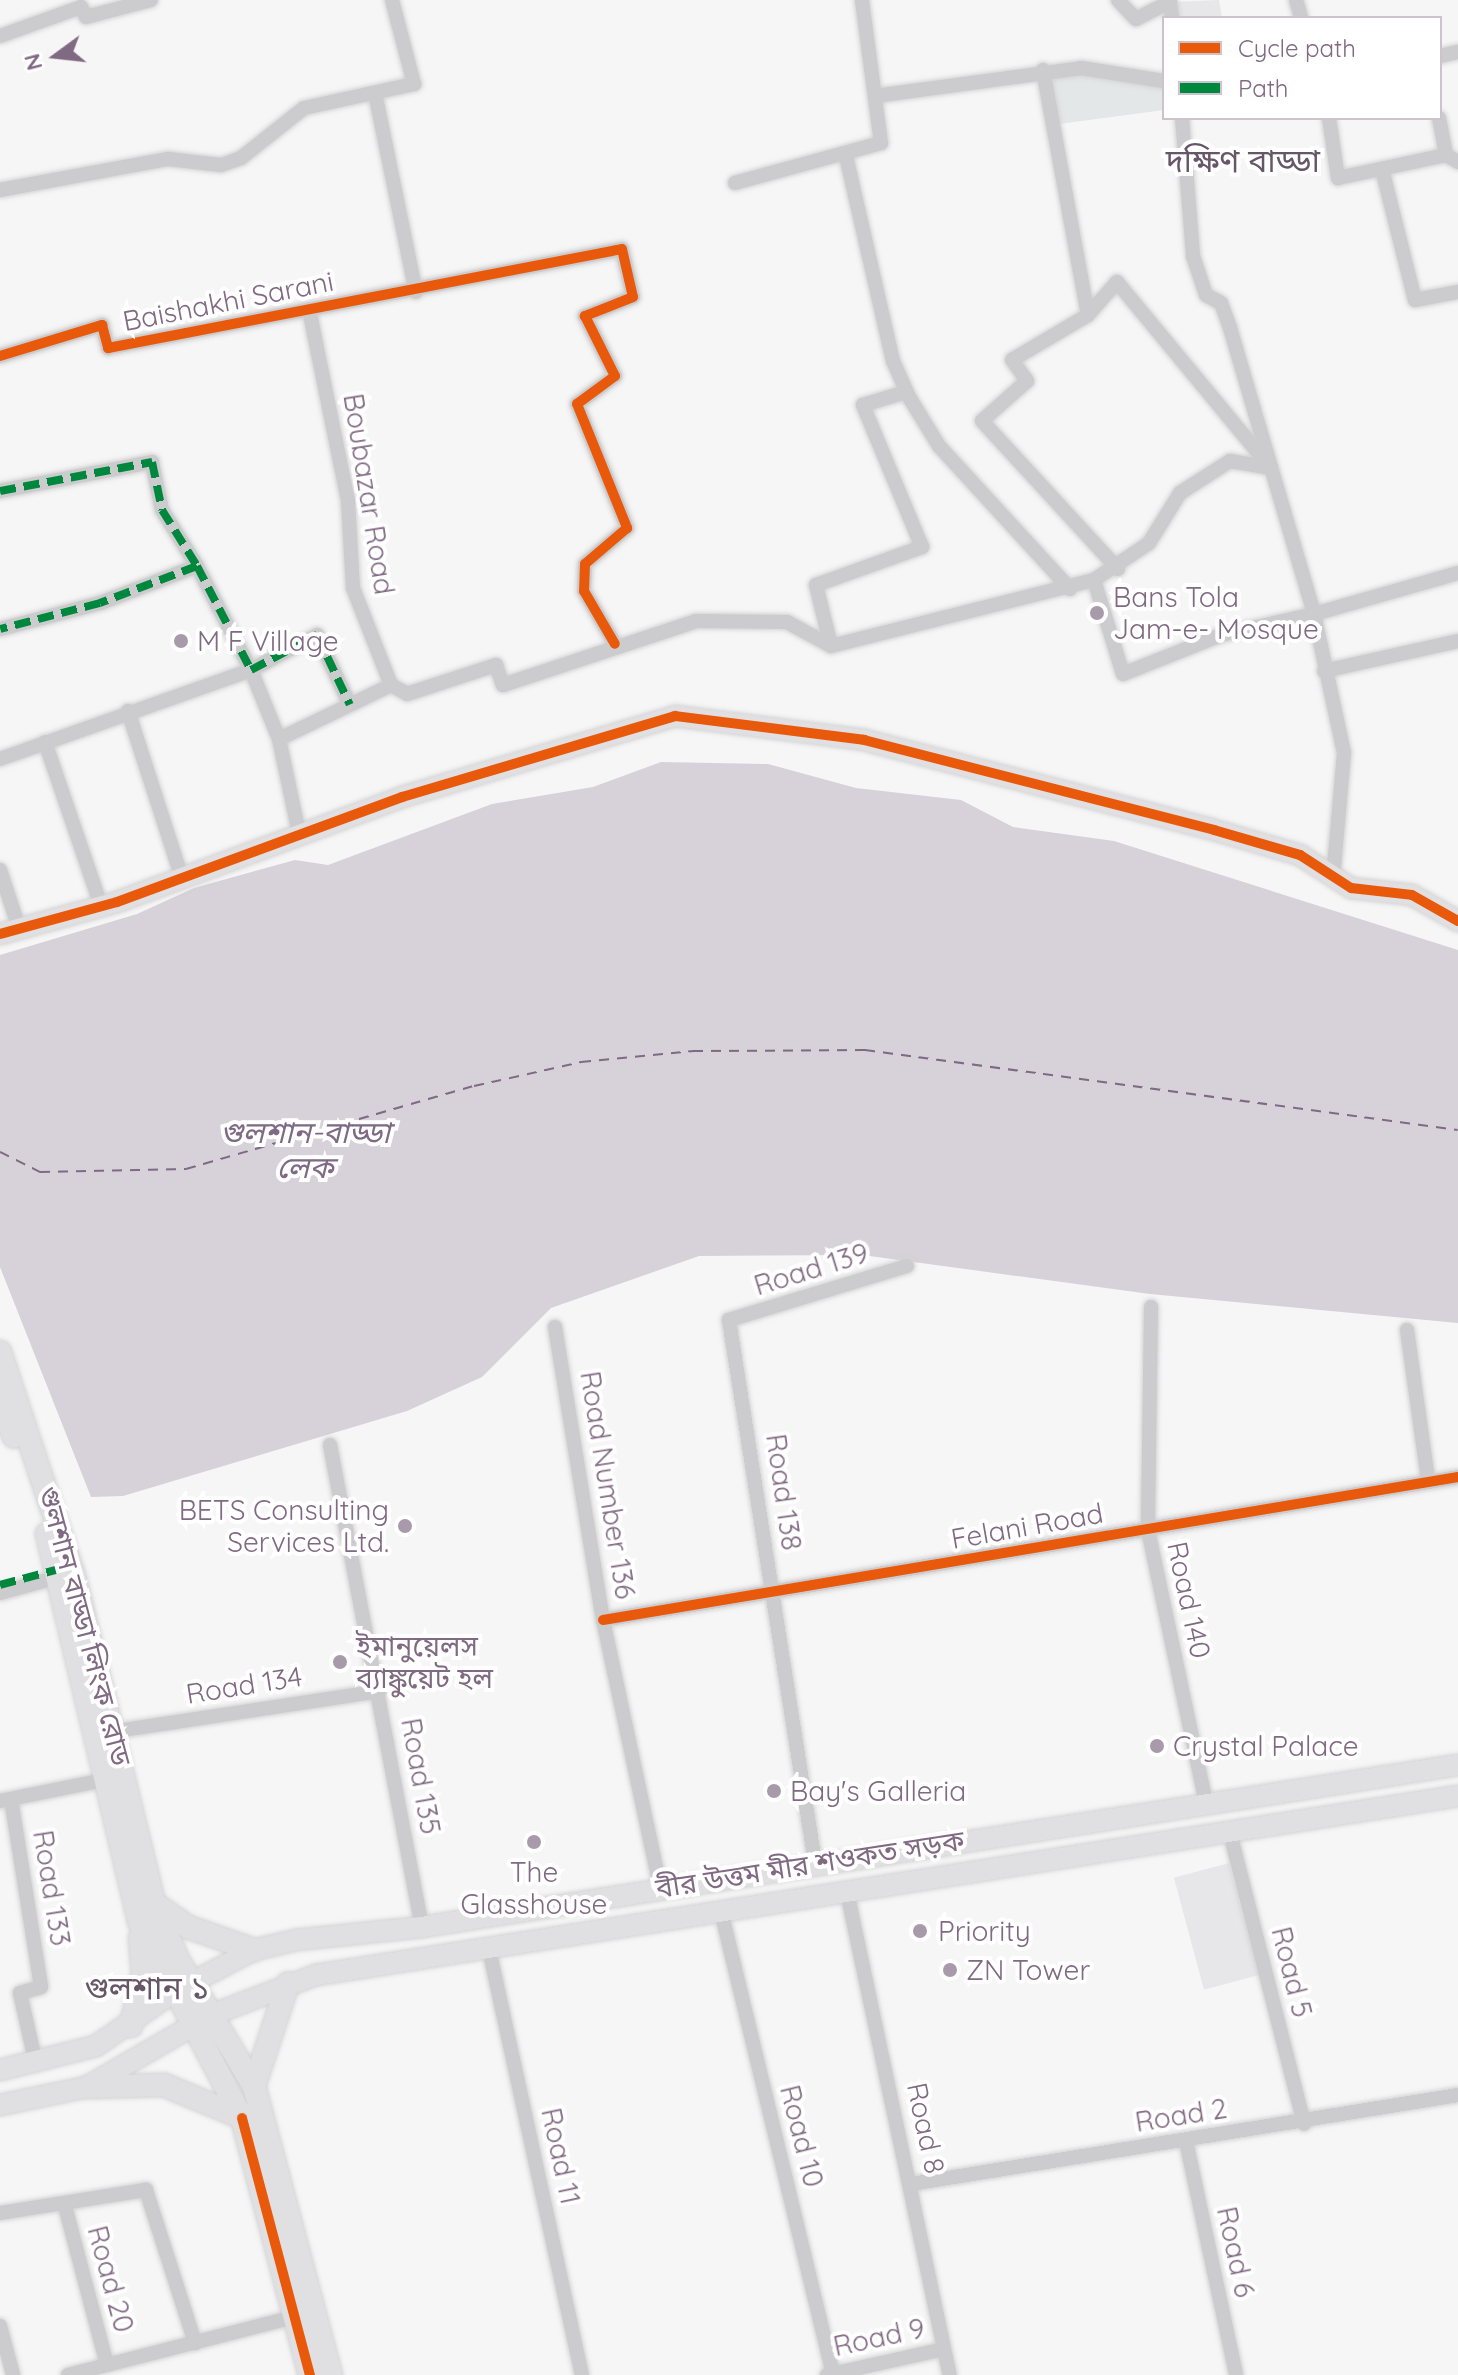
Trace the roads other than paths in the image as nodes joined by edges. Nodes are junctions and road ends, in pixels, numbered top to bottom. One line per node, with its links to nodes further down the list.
1 (151, 0): 6 (street)
2 (392, 0): 9 (street)
3 (862, 0): 10 (street)
4 (1118, 0): 5 (street)
5 (1171, 1)
6 (0, 36)
7 (1043, 70): 8 (street); 10 (street); 22 (street)
8 (1162, 81)
9 (375, 93): 18 (street); 19 (street)
10 (875, 96): 14 (street)
11 (1182, 120): 25 (street)
12 (1329, 120): 16 (street)
13 (1440, 120): 15 (street)
14 (846, 156): 17 (street); 24 (street)
15 (1452, 159): 16 (street)
16 (1382, 169): 20 (street)
17 (735, 183)
18 (0, 190)
19 (416, 292): 21 (street, Baishakhi Sarani); 35 (street, Baishakhi Sarani)
20 (1458, 292)
21 (309, 309): 23 (street, Baishakhi Sarani); 39 (street, Boubazar Road)
22 (1088, 315): 25 (street); 28 (street)
23 (0, 356)
24 (906, 392): 31 (street); 36 (street)
25 (1271, 468): 28 (street); 32 (street)
26 (0, 491): 27 (street)
27 (197, 566): 33 (street); 37 (street)
28 (1118, 569): 30 (street)
29 (1458, 573): 32 (street)
30 (1094, 580): 31 (street); 32 (street)
31 (1070, 589): 36 (street)
32 (1314, 614): 38 (street)
33 (0, 629)
34 (1458, 641): 38 (street)
35 (615, 644): 36 (street); 39 (street)
36 (831, 646)
37 (251, 670): 40 (street); 41 (street); 42 (street)
38 (1324, 671): 48 (street)
39 (391, 685): 40 (street)
40 (350, 705): 42 (street)
41 (128, 711): 43 (street); 47 (street)
42 (279, 739): 45 (street)
43 (45, 742): 44 (street); 49 (street)
44 (0, 759)
45 (299, 833): 47 (main road); 48 (main road)
46 (0, 870): 51 (street)
47 (181, 875): 49 (main road)
48 (1333, 879): 50 (main road)
49 (101, 906): 51 (main road)
50 (1458, 921)
51 (10, 931)
52 (907, 1266): 54 (street, Road 139)
53 (1151, 1307): 62 (street, Road 140)
54 (729, 1320): 65 (street, Road 138)
55 (555, 1327): 66 (street, Road Number 136)
56 (1407, 1330): 61 (street)
57 (0, 1352): 68 (main road, গুলশান বাড্ডা লিংক রোড)
58 (0, 1399): 63 (main road, গুলশান বাড্ডা লিংক রোড)
59 (330, 1445): 67 (street, Road 135)
60 (1458, 1477): 61 (street, Felani Road)
61 (1428, 1480): 62 (street, Felani Road)
62 (1148, 1530): 65 (street, Felani Road); 73 (street, Road 140)
63 (58, 1577): 64 (street); 70 (main road, গুলশান বাড্ডা লিংক রোড)
64 (0, 1593)
65 (774, 1594): 66 (street, Felani Road); 75 (street, Road 138)
66 (603, 1620): 76 (street, Road Number 136)
67 (379, 1691): 68 (street, Road 134); 80 (street, Road 135)
68 (116, 1731): 79 (main road, গুলশান বাড্ডা লিংক রোড)
69 (1458, 1765): 73 (main road, বীর উত্তম মীর শওকত সড়ক)
70 (109, 1779): 72 (street); 79 (main road, গুলশান বাড্ডা লিংক রোড)
71 (1458, 1796): 74 (main road, বীর উত্তম মীর শওকত সড়ক)
72 (6, 1800): 88 (street, Road 133)
73 (1206, 1804): 75 (main road, বীর উত্তম মীর শওকত সড়ক)
74 (1230, 1833): 77 (main road, বীর উত্তম মীর শওকত সড়ক); 95 (street, Road 5)
75 (815, 1862): 76 (main road, বীর উত্তম মীর শওকত সড়ক); 77 (main road)
76 (660, 1886): 80 (main road, বীর উত্তম মীর শওকত সড়ক)
77 (847, 1892): 78 (main road, বীর উত্তম মীর শওকত সড়ক); 97 (street, Road 8)
78 (721, 1911): 81 (main road, বীর উত্তম মীর শওকত সড়ক); 107 (street, Road 10)
79 (146, 1912): 82 (main road); 84 (main road); 86 (main road)
80 (422, 1927): 82 (main road, বীর উত্তম মীর শওকত সড়ক)
81 (489, 1949): 83 (main road, বীর উত্তম মীর শওকত সড়ক); 113 (street, Road 11)
82 (254, 1950): 84 (main road, বীর উত্তম মীর শওকত সড়ক)
83 (288, 1983): 85 (main road, বীর উত্তম মীর শওকত সড়ক); 90 (main road)
84 (182, 1988): 85 (main road); 86 (main road, বীর উত্তম মীর শওকত সড়ক); 87 (main road)
85 (211, 2015): 87 (main road, বীর উত্তম মীর শওকত সড়ক); 90 (main road)
86 (131, 2026): 88 (main road, বীর উত্তম মীর শওকত সড়ক)
87 (191, 2027): 91 (main road, বীর উত্তম মীর শওকত সড়ক); 94 (main road)
88 (36, 2064): 89 (main road, বীর উত্তম মীর শওকত সড়ক)
89 (0, 2070)
90 (254, 2086): 112 (main road)
91 (87, 2087): 93 (main road, বীর উত্তম মীর শওকত সড়ক); 94 (main road)
92 (1458, 2095): 95 (street, Road 2)
93 (0, 2105)
94 (242, 2118): 100 (main road)
95 (1304, 2124): 96 (street, Road 2)
96 (1186, 2141): 97 (street, Road 2); 115 (street, Road 6)
97 (911, 2184): 104 (street, Road 8)
98 (65, 2206): 99 (street); 102 (street); 106 (street, Road 20)
99 (0, 2213)
100 (297, 2316): 102 (street); 111 (main road)
101 (0, 2326): 103 (street)
102 (195, 2343): 105 (street)
103 (2, 2346): 108 (street)
104 (944, 2349): 107 (street, Road 9); 114 (street, Road 8)
105 (137, 2358): 106 (street); 110 (street)
106 (107, 2365): 109 (street)
107 (829, 2374)
108 (13, 2375)
109 (68, 2375)
110 (141, 2375)
111 (310, 2375)
112 (331, 2375)
113 (582, 2375)
114 (950, 2375)
115 (1236, 2375)

